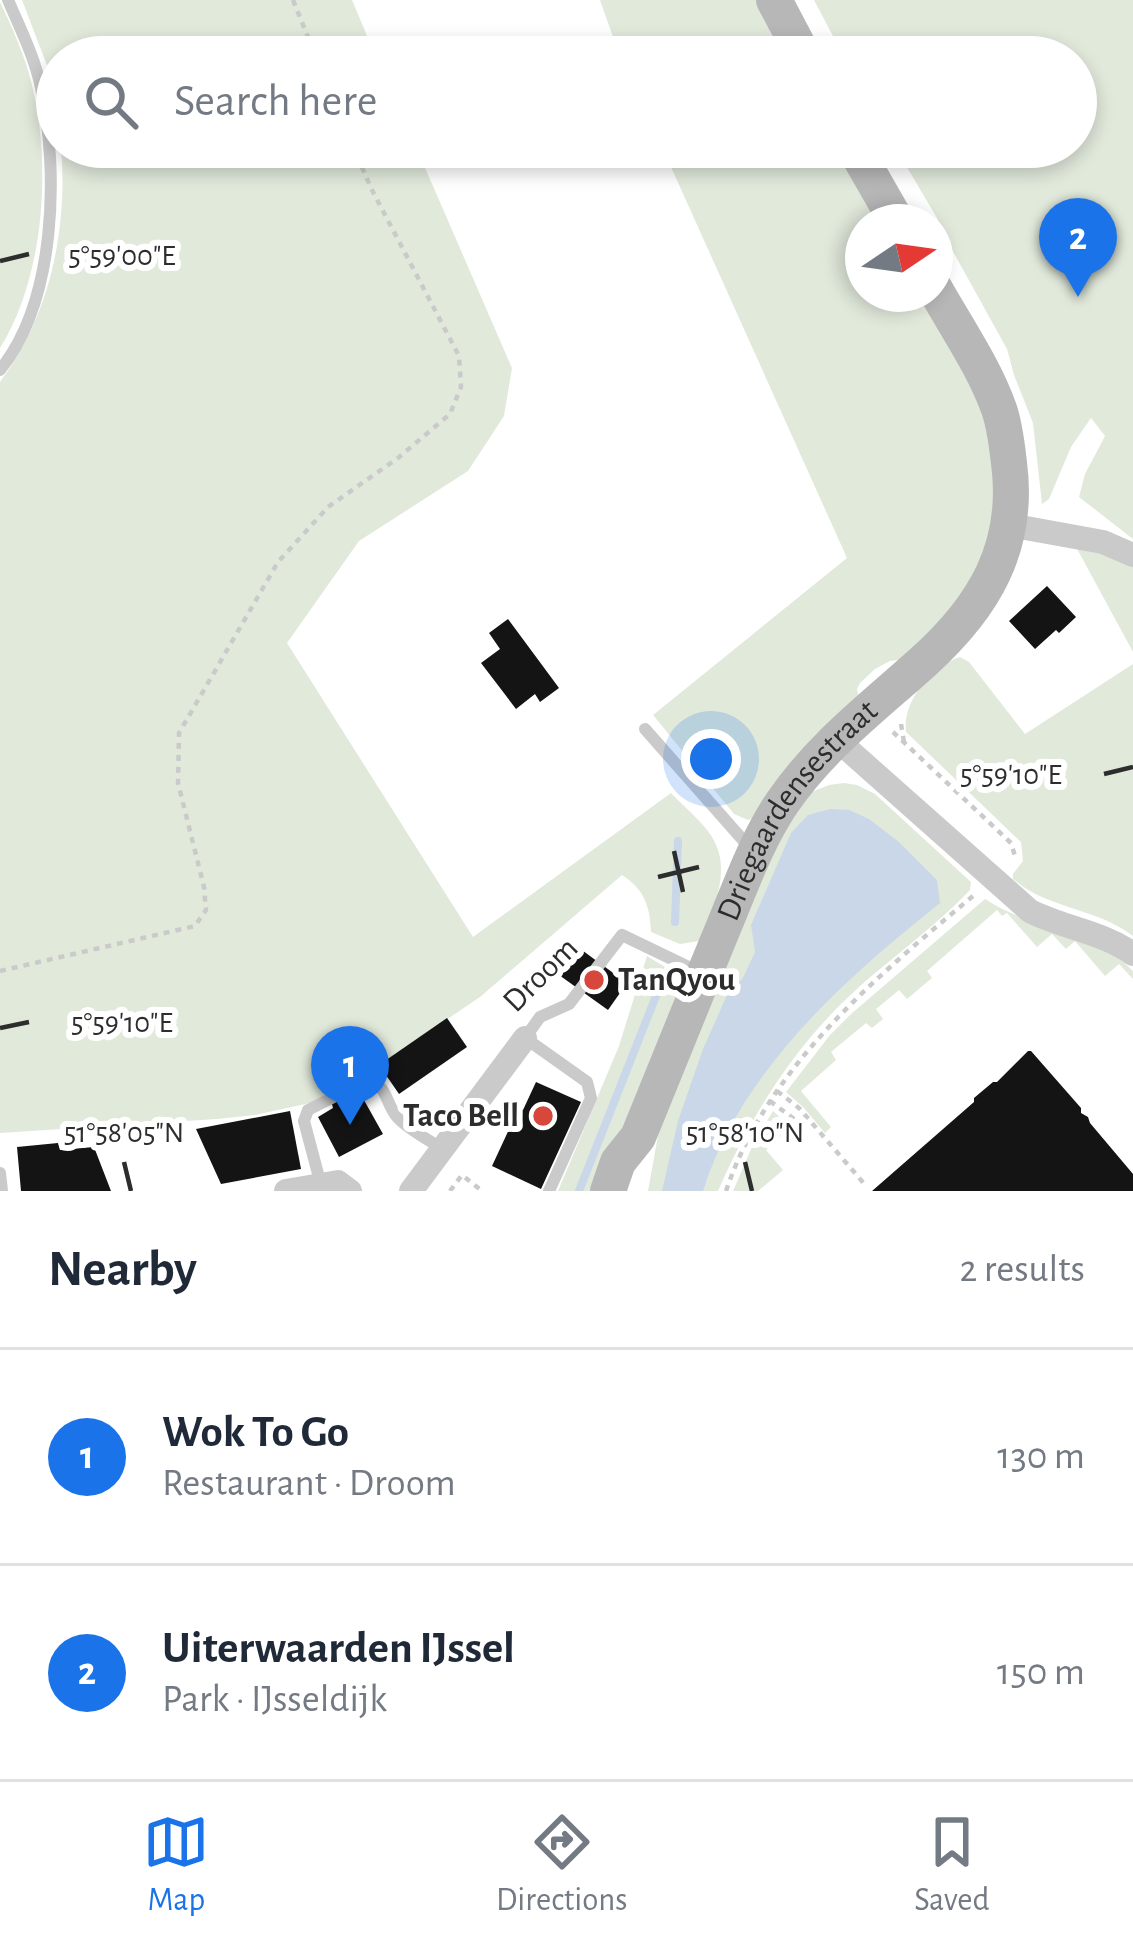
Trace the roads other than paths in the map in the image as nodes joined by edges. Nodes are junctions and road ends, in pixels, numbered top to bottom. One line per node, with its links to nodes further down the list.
1 (8, 0): 4 (lane)
2 (774, 0): 3 (street)
3 (793, 36)
4 (36, 74)
5 (51, 168): 9 (lane)
6 (866, 168): 7 (street)
7 (887, 204)
8 (948, 312): 10 (street, Driegaardensestraat)
9 (0, 370)
10 (1009, 525): 11 (street); 13 (street, Driegaardensestraat)
11 (1133, 555)
12 (645, 729): 14 (lane)
13 (835, 738): 14 (street, Driegaardensestraat); 15 (street)
14 (754, 854): 16 (street, Driegaardensestraat)
15 (1133, 954)
16 (704, 975): 17 (lane, Droom); 18 (street, Driegaardensestraat)
17 (525, 1038): 19 (street, Droom); 26 (lane)
18 (638, 1137): 27 (street, Driegaardensestraat); 28 (street, Driegaardensestraat)
19 (442, 1149): 21 (lane); 25 (street, Droom)
20 (0, 1173): 22 (lane)
21 (321, 1185): 23 (street); 24 (street)
22 (2, 1191)
23 (286, 1191)
24 (350, 1191)
25 (411, 1191)
26 (549, 1191)
27 (608, 1191)
28 (633, 1191)

